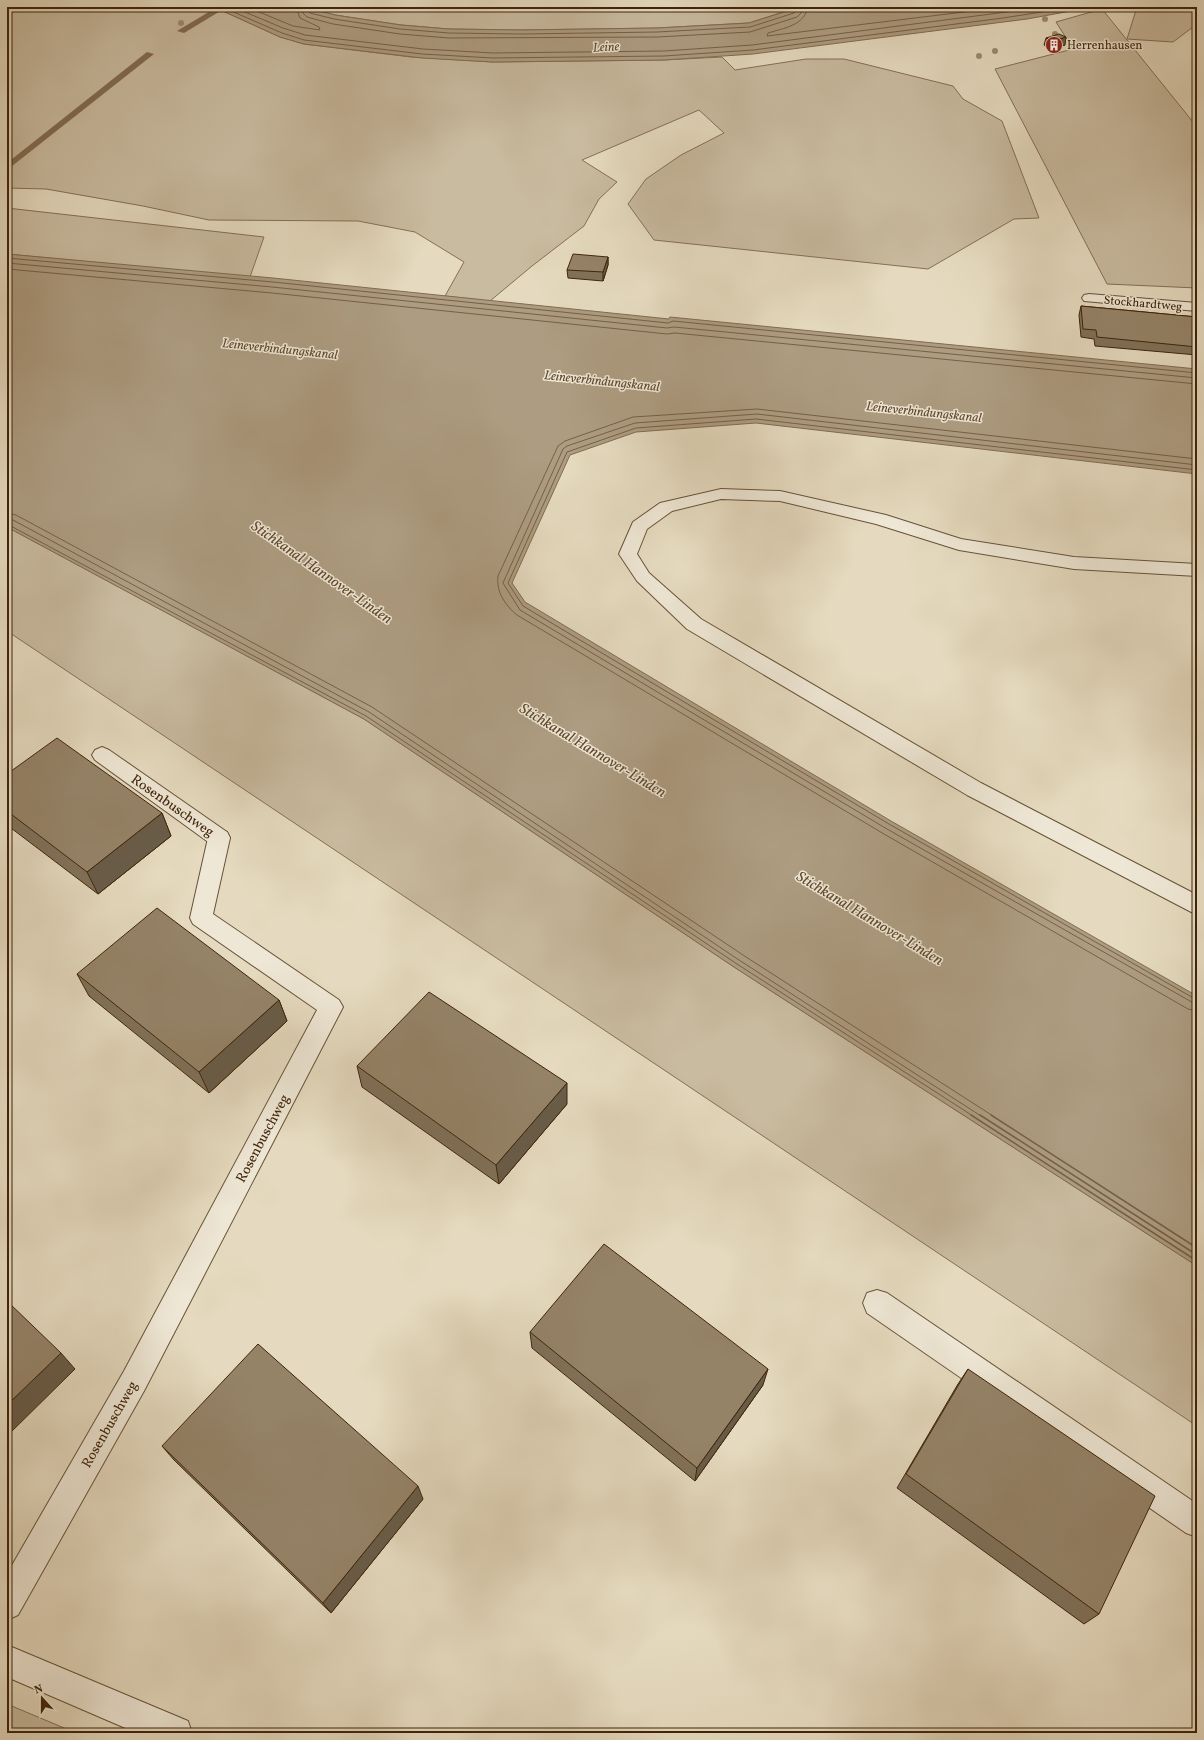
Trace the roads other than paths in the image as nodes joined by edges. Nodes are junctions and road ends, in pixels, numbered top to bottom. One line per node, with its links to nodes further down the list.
1 (1089, 298): 2 (street, Stockhardtweg)
2 (1197, 306)
3 (1197, 570): 5 (street)
4 (102, 755): 8 (street, Rosenbuschweg)
5 (1197, 906)
6 (877, 1303): 7 (street)
7 (1197, 1522)
8 (7, 1604)
9 (7, 1661): 10 (street)
10 (176, 1733)

